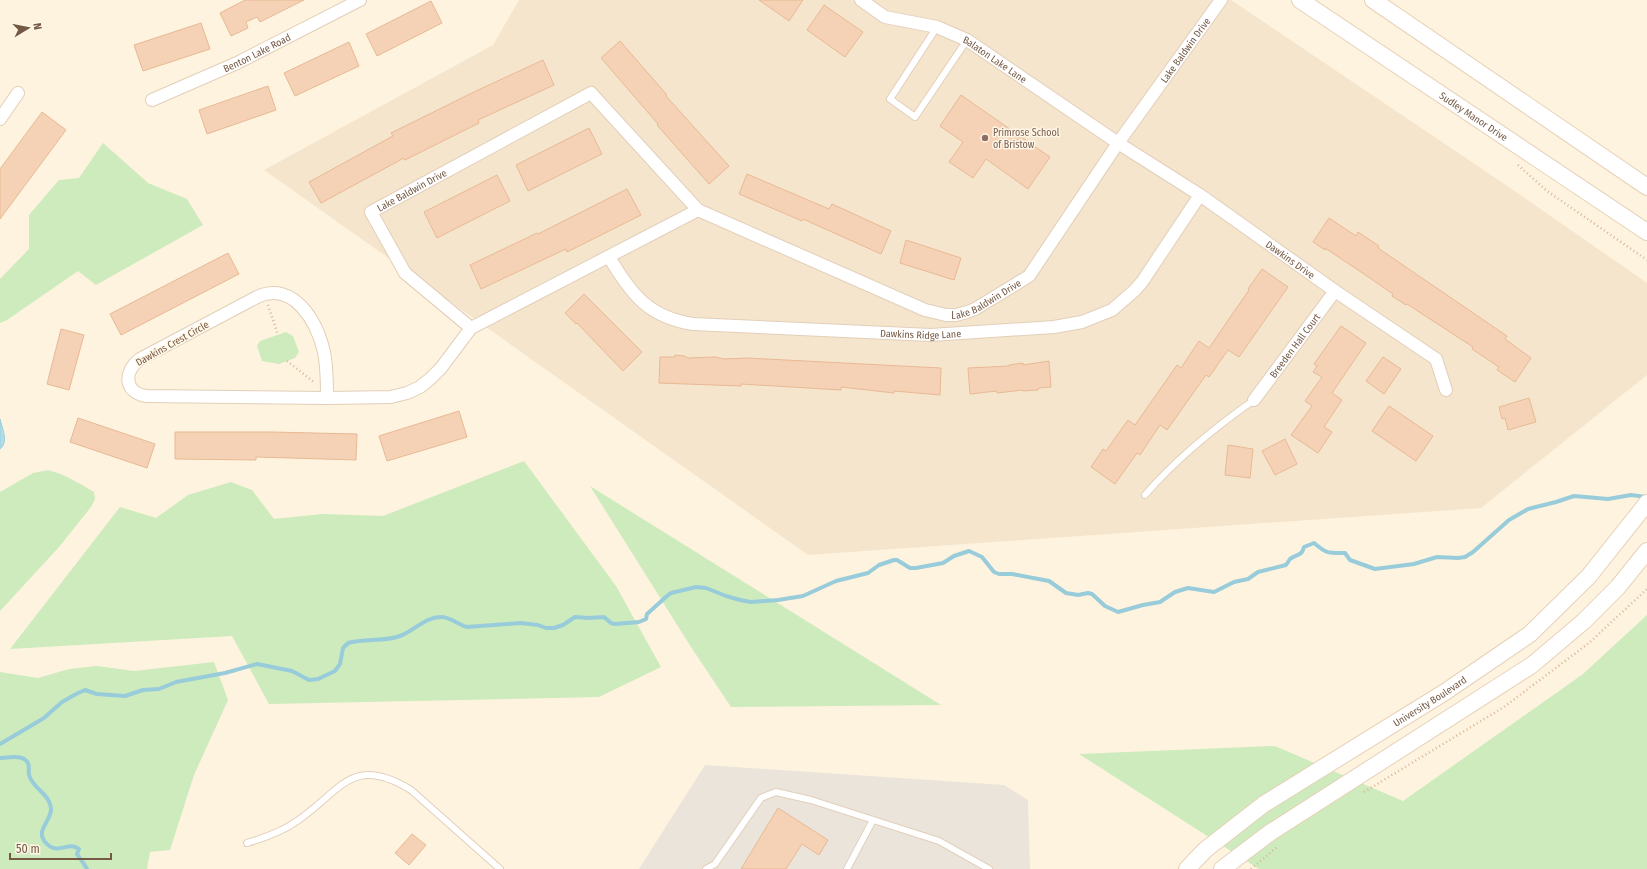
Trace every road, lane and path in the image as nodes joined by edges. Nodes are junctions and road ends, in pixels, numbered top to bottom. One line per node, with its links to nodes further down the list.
1 (360, 0): 9 (street, Benton Lake Road)
2 (861, 0): 6 (street, Balaton Lake Lane)
3 (1221, 0): 11 (street, Lake Baldwin Drive)
4 (1300, 0): 15 (main road, Sudley Manor Drive)
5 (1373, 0): 12 (main road)
6 (937, 28): 7 (street, Balaton Lake Lane); 7 (lane)
7 (967, 40): 11 (street, Balaton Lake Lane)
8 (18, 93): 10 (street)
9 (152, 100)
10 (0, 119)
11 (1118, 143): 13 (street, Dawkins Drive); 14 (street, Lake Baldwin Drive)
12 (1647, 187)
13 (1200, 195): 16 (street, Dawkins Ridge Lane); 17 (street, Dawkins Drive)
14 (698, 210): 16 (street); 19 (street, Lake Baldwin Drive)
15 (1647, 232)
16 (609, 256): 19 (street)
17 (1335, 291): 22 (street, Dawkins Drive); 24 (street, Breeden Hall Court)
18 (264, 294): 20 (path); 23 (street, Dawkins Crest Circle); 23 (street, Dawkins Crest Circle)
19 (472, 328): 23 (street, Dawkins Crest Circle)
20 (278, 335)
21 (287, 361): 23 (path)
22 (1446, 390)
23 (327, 398)
24 (1254, 400): 25 (lane)
25 (1145, 495)
26 (1647, 503): 34 (main road, University Boulevard)
27 (1647, 550): 35 (main road)
28 (873, 820): 31 (lane); 32 (lane); 33 (lane)
29 (247, 843): 30 (lane)
30 (500, 869)
31 (706, 869)
32 (847, 869)
33 (989, 869)
34 (1187, 869)
35 (1222, 869)

